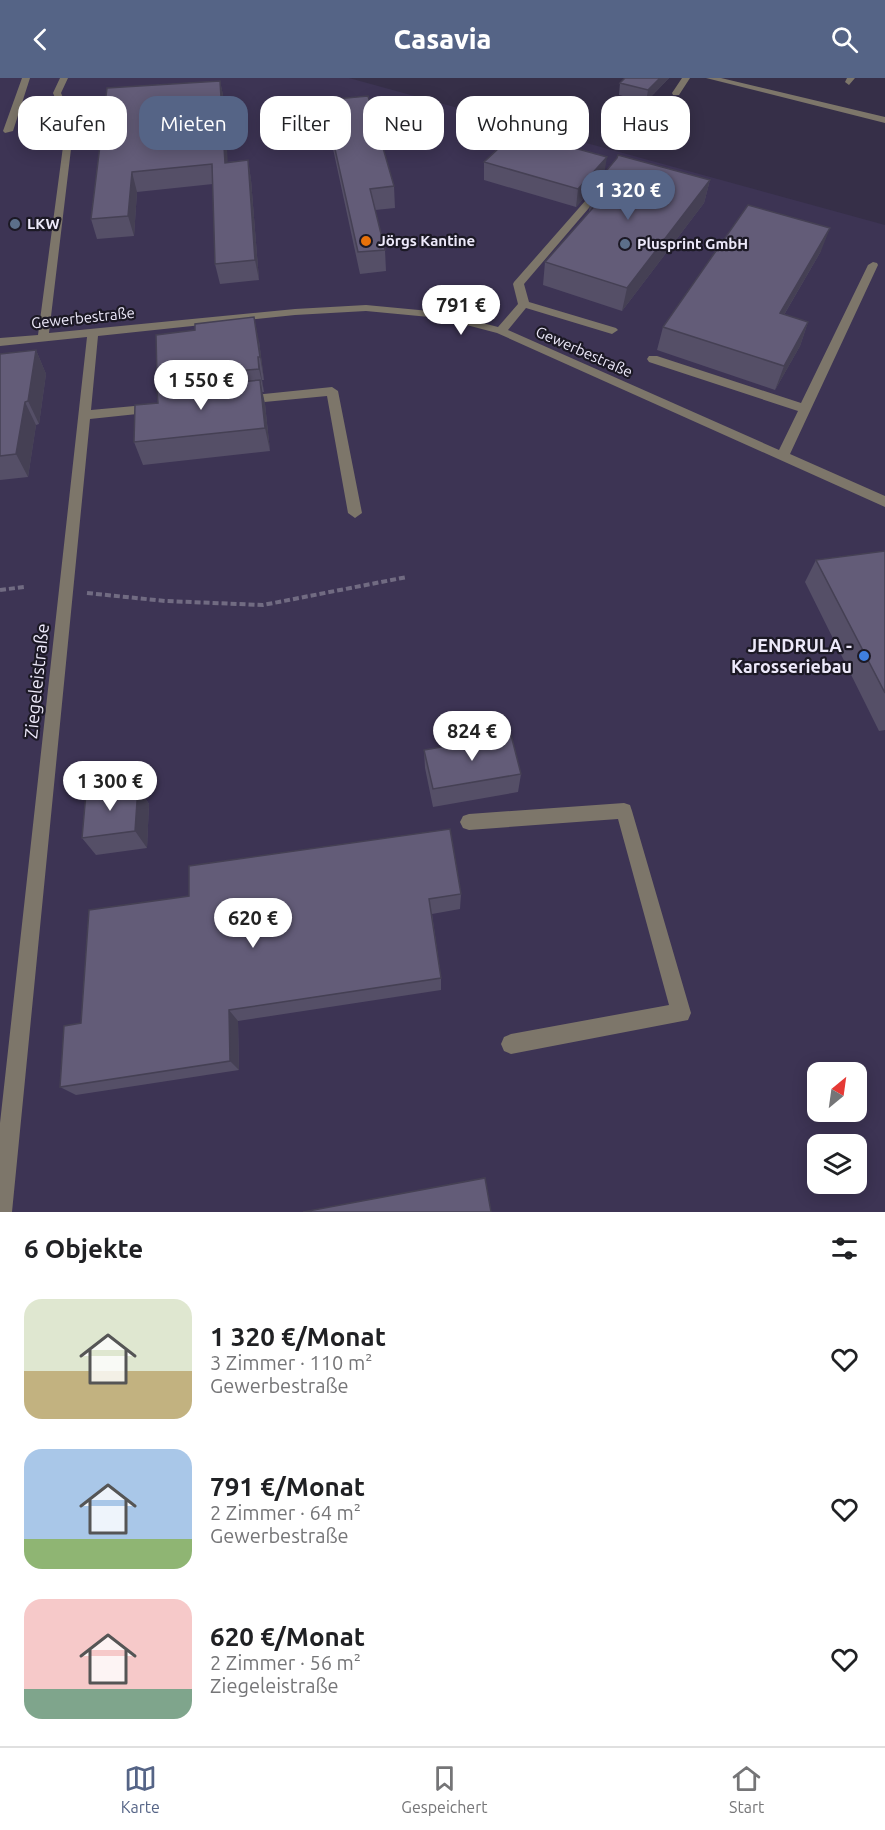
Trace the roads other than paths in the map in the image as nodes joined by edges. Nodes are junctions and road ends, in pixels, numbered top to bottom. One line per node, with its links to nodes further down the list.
1 (26, 78): 7 (street)
2 (64, 78): 14 (street)
3 (687, 78): 5 (street)
4 (710, 78): 6 (street)
5 (676, 93)
6 (885, 119)
7 (8, 131)
8 (609, 178): 10 (street)
9 (873, 265): 19 (street)
10 (524, 304): 11 (street); 13 (street)
11 (612, 330)
12 (93, 332): 13 (street, Gewerbestraße); 14 (street, Gewerbestraße); 20 (street, Ziegeleistraße)
13 (501, 332): 21 (street, Gewerbestraße)
14 (43, 337): 15 (street, Gewerbestraße)
15 (0, 342)
16 (653, 359): 19 (street)
17 (226, 402): 23 (street)
18 (167, 407): 20 (street)
19 (805, 409): 21 (street)
20 (84, 415): 26 (street, Ziegeleistraße)
21 (782, 457): 22 (street, Gewerbestraße)
22 (885, 503)
23 (355, 513)
24 (469, 822): 25 (street)
25 (511, 1044)
26 (1, 1212)

